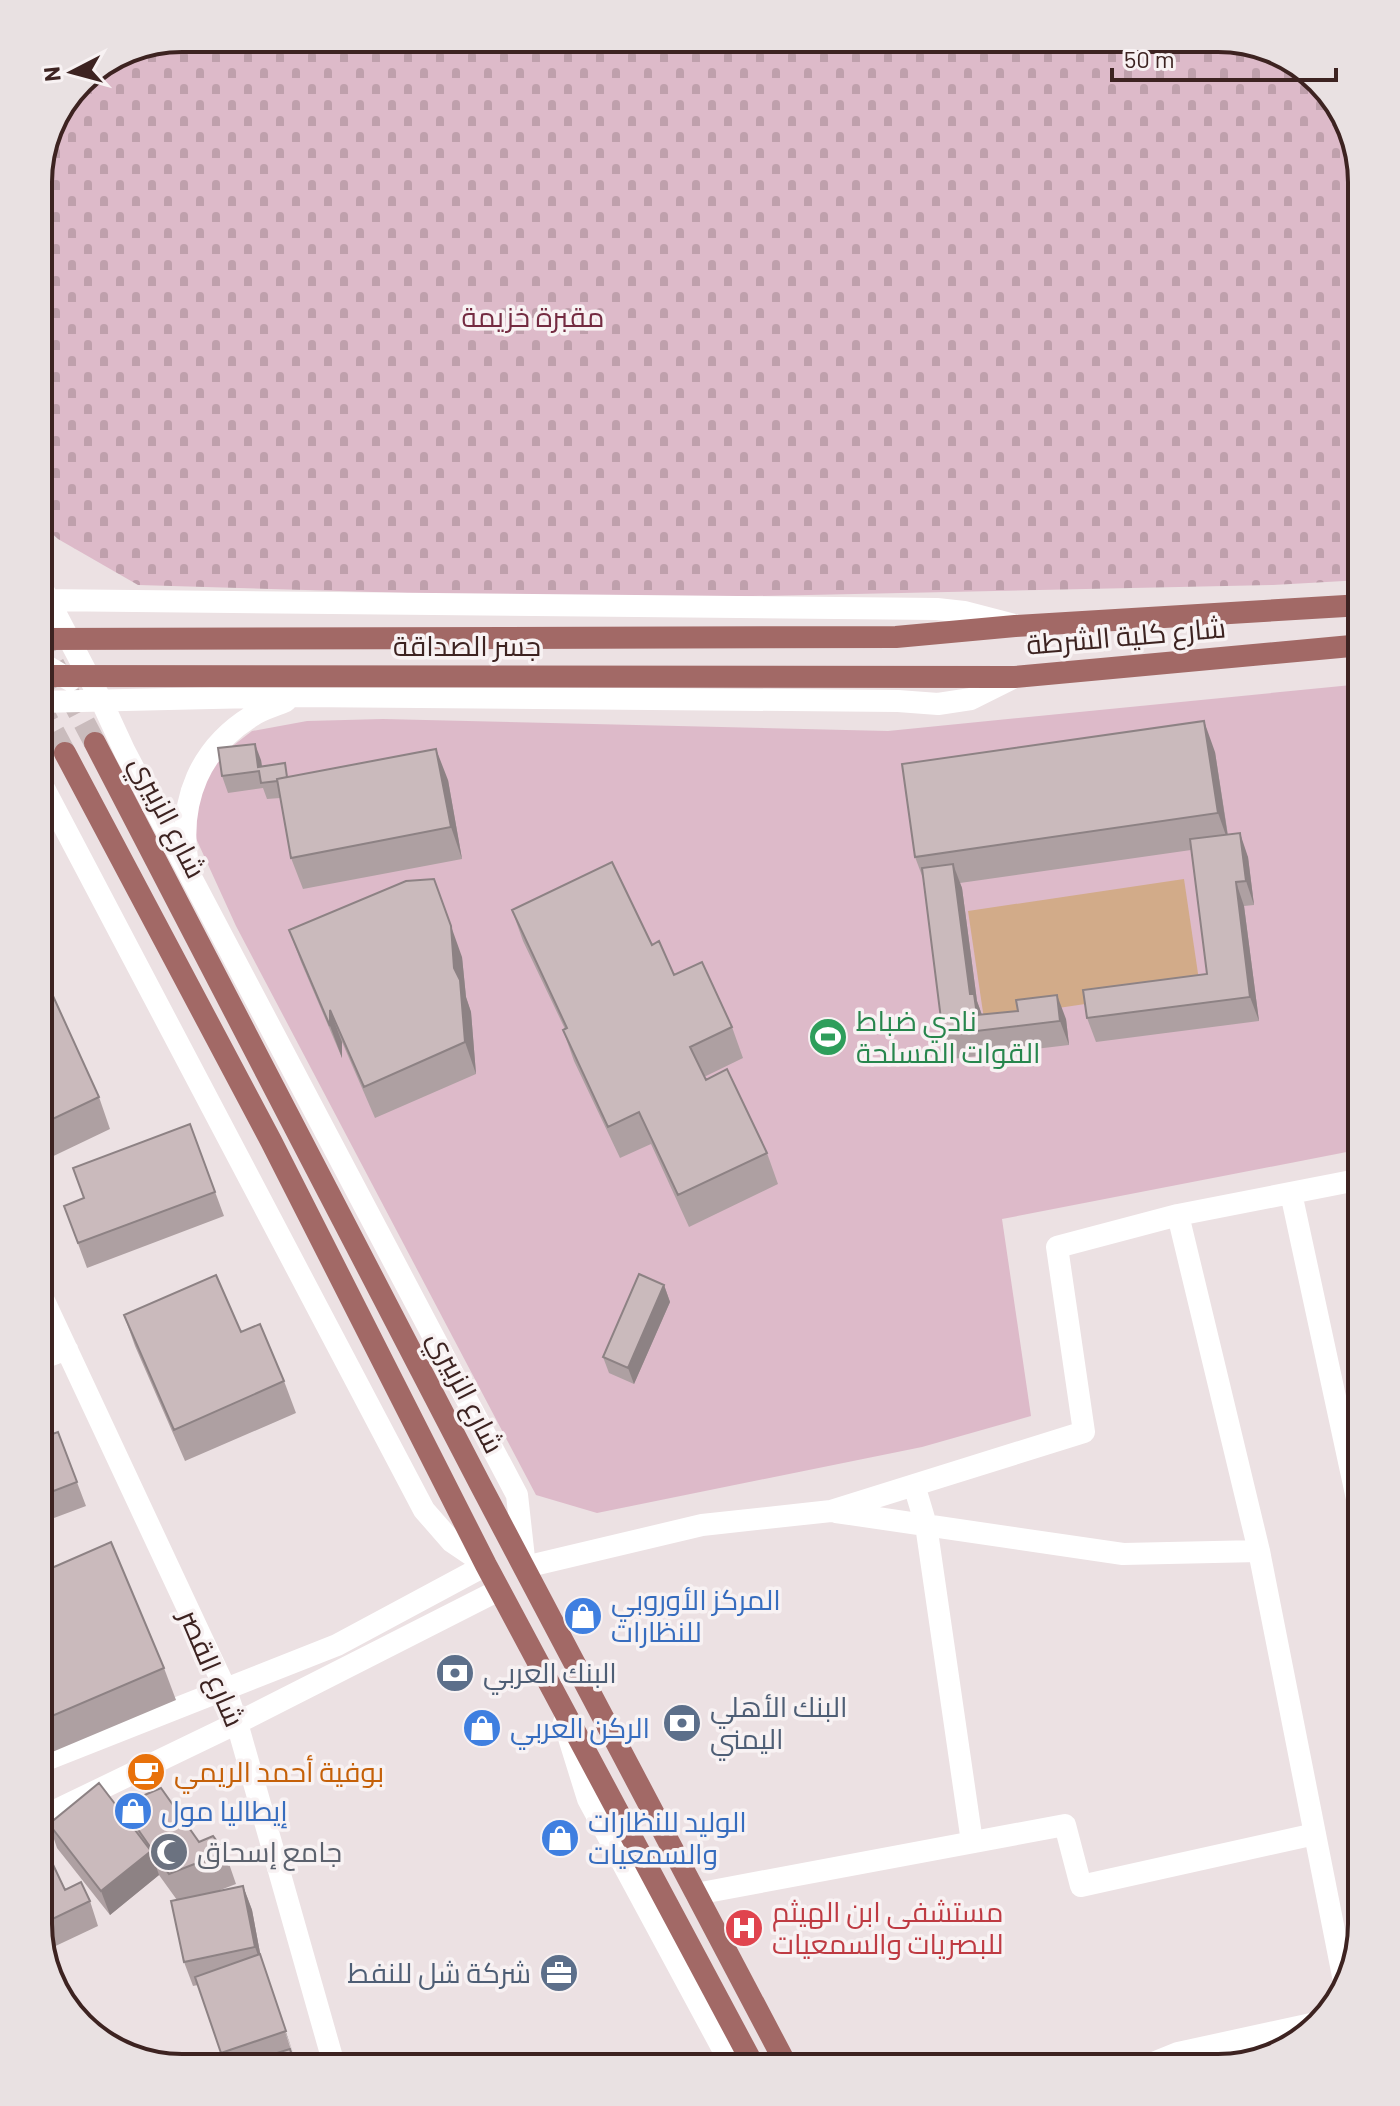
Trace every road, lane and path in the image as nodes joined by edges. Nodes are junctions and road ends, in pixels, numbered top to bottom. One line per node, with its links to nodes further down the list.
1 (52, 593): 4 (street)
2 (1348, 606): 4 (main road, شارع كلية الشرطة)
3 (52, 611): 13 (street)
4 (1015, 626): 5 (main road, شارع كلية الشرطة)
5 (896, 637): 6 (main road, جسر الصداقة)
6 (52, 639)
7 (1348, 646): 11 (main road, شارع كلية الشرطة)
8 (52, 670): 13 (street)
9 (52, 676): 10 (main road, جسر الصداقة)
10 (896, 676): 11 (main road, شارع كلية الشرطة)
11 (1015, 677): 12 (street)
12 (299, 696): 13 (street); 18 (street)
13 (101, 700): 14 (street); 18 (street)
14 (52, 702)
15 (95, 743): 31 (main road, شارع الزبيري)
16 (65, 753): 30 (main road)
17 (52, 804): 30 (street)
18 (188, 872): 31 (street)
19 (1348, 1182): 20 (street)
20 (1291, 1193): 21 (street); 25 (street)
21 (1178, 1215): 26 (street); 29 (street)
22 (52, 1317): 23 (street, شارع القصر)
23 (67, 1349): 24 (street); 33 (street, شارع القصر)
24 (52, 1355)
25 (1348, 1457)
26 (914, 1485): 27 (street); 28 (street)
27 (831, 1511): 28 (street); 31 (street)
28 (926, 1525): 29 (street); 39 (street)
29 (1259, 1551): 38 (street)
30 (486, 1565): 32 (main road); 33 (street)
31 (525, 1567): 40 (main road, شارع الزبيري)
32 (499, 1590): 34 (main road); 35 (street)
33 (225, 1688): 35 (street, شارع القصر); 36 (street)
34 (555, 1694): 44 (street); 45 (main road)
35 (237, 1723): 37 (street); 43 (street, شارع القصر)
36 (52, 1757)
37 (52, 1812)
38 (1315, 1834): 39 (street); 41 (street)
39 (972, 1842): 40 (street)
40 (696, 1894): 46 (main road, شارع الزبيري)
41 (1341, 1966)
42 (1297, 2027): 47 (street)
43 (331, 2054)
44 (725, 2054)
45 (748, 2054)
46 (781, 2054)
47 (1176, 2054)

